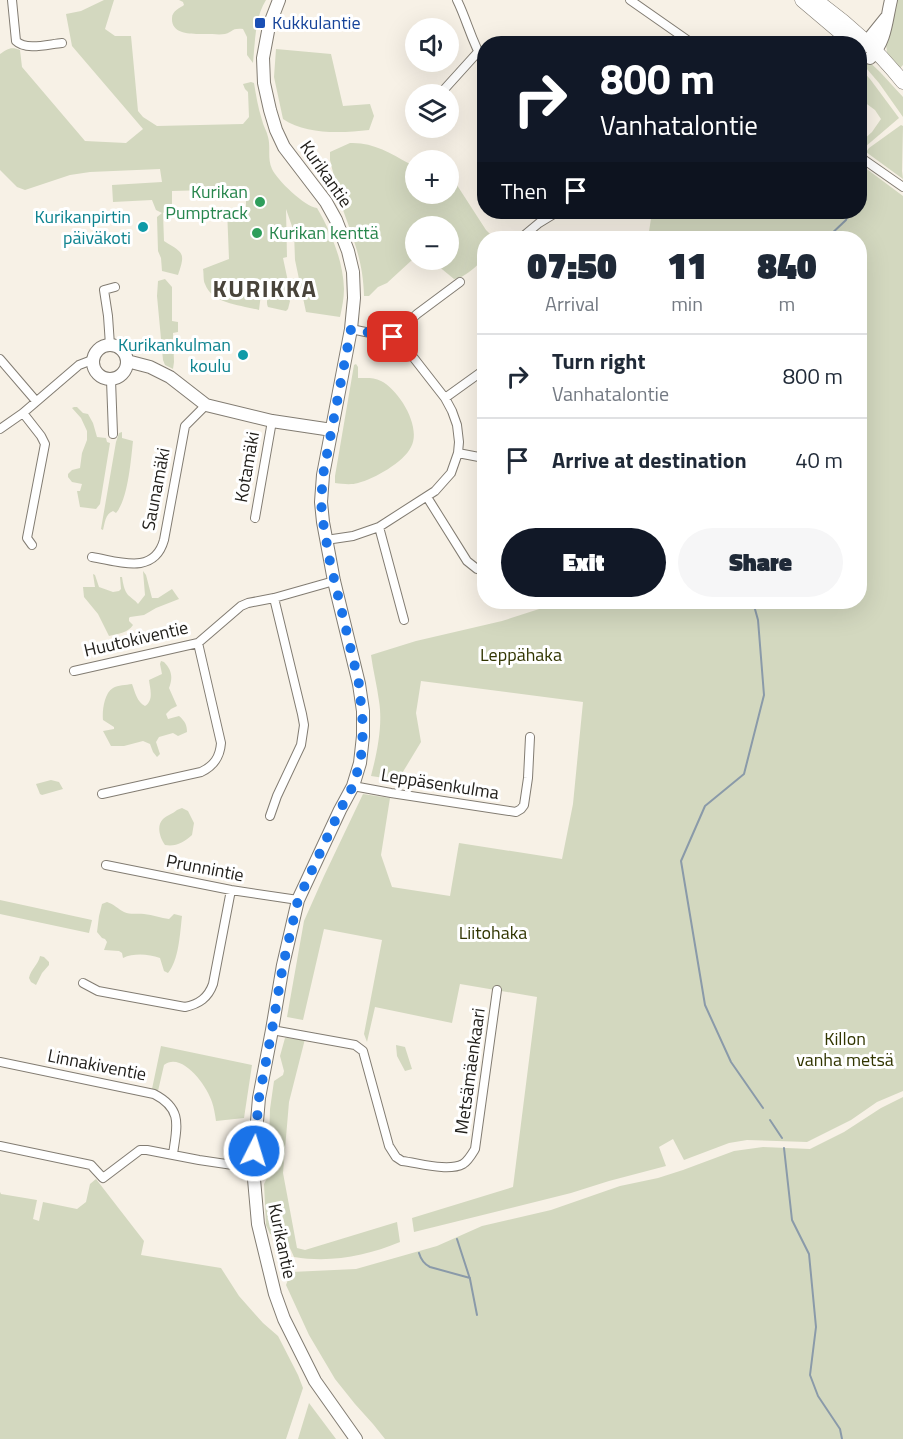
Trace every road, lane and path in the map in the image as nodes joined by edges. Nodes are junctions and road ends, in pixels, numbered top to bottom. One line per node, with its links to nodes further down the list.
1 (12, 0): 11 (street)
2 (279, 0): 26 (main road, Kurikantie)
3 (457, 0): 13 (street)
4 (630, 0): 8 (street)
5 (802, 0): 9 (main road)
6 (815, 0): 10 (main road)
7 (891, 0): 12 (main road)
8 (682, 36)
9 (848, 36)
10 (853, 36)
11 (62, 43)
12 (867, 47)
13 (477, 49)
14 (867, 51): 17 (main road)
15 (867, 51): 19 (main road)
16 (477, 53): 18 (street)
17 (903, 82)
18 (449, 84)
19 (903, 92)
20 (867, 162): 21 (street)
21 (903, 187)
22 (546, 219): 23 (street)
23 (530, 231)
24 (460, 282): 27 (street)
25 (115, 287): 28 (street)
26 (351, 329): 27 (street); 40 (main road, Kurikantie)
27 (393, 337): 34 (street)
28 (110, 345): 30 (main road); 31 (main road)
29 (0, 359): 35 (street)
30 (92, 360): 33 (main road); 35 (street)
31 (127, 361): 33 (main road); 36 (main road)
32 (477, 375): 34 (street)
33 (111, 380): 41 (street)
34 (445, 398): 42 (street)
35 (36, 401): 37 (street)
36 (206, 405): 38 (main road); 49 (street, Saunamäki)
37 (24, 413): 39 (street); 48 (street)
38 (272, 421): 40 (main road); 45 (street, Kotamäki)
39 (0, 429)
40 (332, 430): 47 (main road, Kurikantie)
41 (113, 434)
42 (458, 453): 43 (street); 44 (street)
43 (477, 457)
44 (427, 497): 46 (street); 50 (street)
45 (255, 518)
46 (380, 527): 47 (street); 53 (street)
47 (326, 540): 51 (main road, Kurikantie)
48 (32, 544)
49 (92, 556)
50 (477, 569)
51 (334, 581): 52 (street, Huutokiventie); 57 (main road, Kurikantie)
52 (274, 598): 54 (street, Huutokiventie); 59 (street)
53 (405, 620)
54 (198, 643): 55 (street, Huutokiventie); 58 (street)
55 (74, 671)
56 (530, 737): 57 (street, Leppäsenkulma)
57 (353, 786): 62 (main road, Kurikantie)
58 (102, 794)
59 (270, 816)
60 (106, 865): 61 (street, Prunnintie)
61 (231, 890): 62 (street, Prunnintie); 63 (street)
62 (298, 900): 65 (main road, Kurikantie)
63 (83, 983)
64 (498, 990): 65 (street, Metsämäenkaari)
65 (272, 1030): 69 (main road, Kurikantie)
66 (0, 1062): 68 (street, Linnakiventie)
67 (0, 1146): 68 (street)
68 (172, 1154): 69 (street)
69 (253, 1168): 70 (main road, Kurikantie)
70 (356, 1439)

